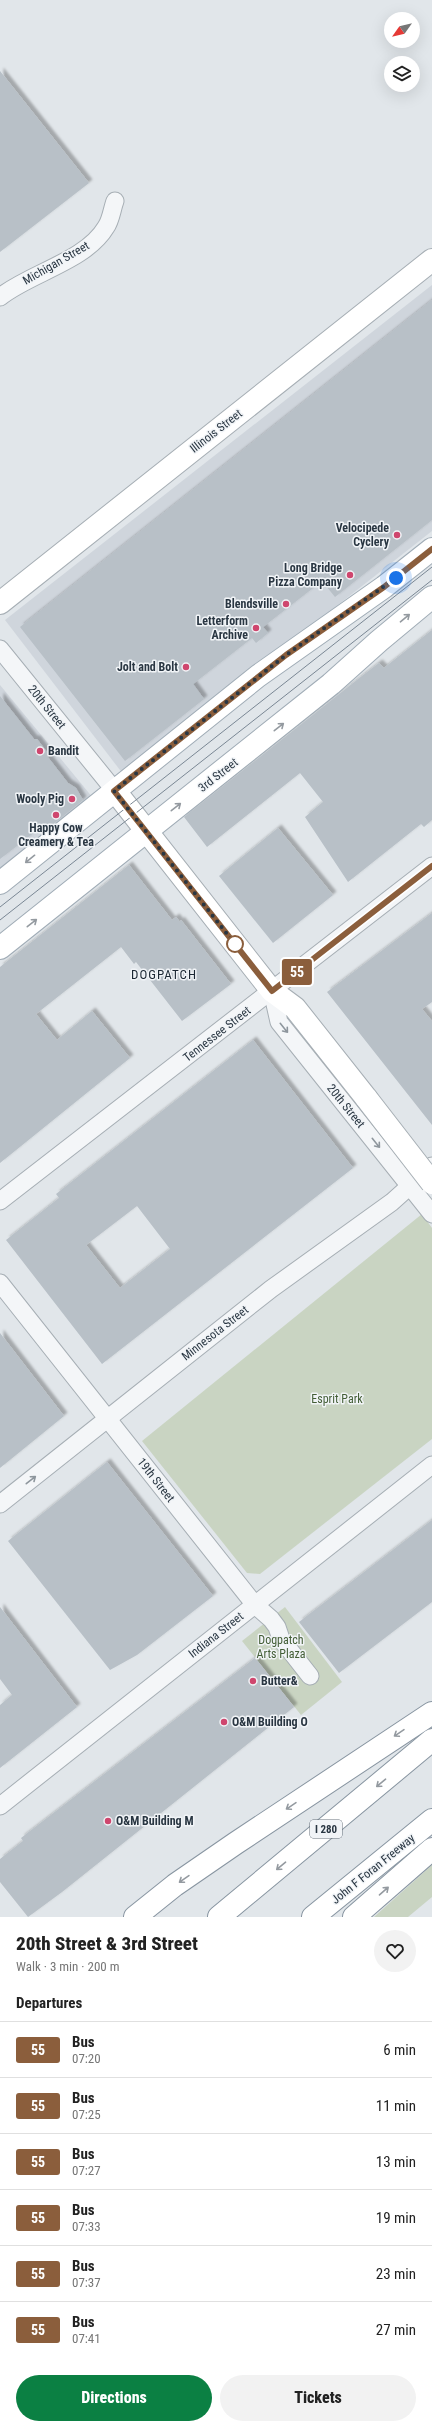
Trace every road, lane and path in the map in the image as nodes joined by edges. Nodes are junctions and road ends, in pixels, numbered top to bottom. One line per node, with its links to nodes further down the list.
1 (115, 201): 3 (street, Michigan Street)
2 (432, 260): 6 (main road, Illinois Street)
3 (0, 297)
4 (432, 549): 8 (main road)
5 (432, 597): 9 (main road, 3rd Street, one-way to 5)
6 (0, 603)
7 (0, 649): 8 (street, 20th Street)
8 (114, 791): 9 (main road, 20th Street); 11 (main road, one-way to 11)
9 (146, 831): 12 (main road, 3rd Street, one-way to 9); 13 (main road, 20th Street)
10 (432, 866): 13 (street, Tennessee Street)
11 (0, 884)
12 (0, 948)
13 (272, 991): 15 (main road, 20th Street, bridge); 16 (street, 20th Street, one-way to 16); 17 (street, Tennessee Street)
14 (432, 1166): 16 (street, Minnesota Street)
15 (432, 1183)
16 (410, 1186): 18 (street, 20th Street); 20 (street, Minnesota Street)
17 (0, 1201)
18 (432, 1214)
19 (0, 1283): 20 (street, 19th Street)
20 (108, 1418): 22 (street, Minnesota Street, one-way to 20); 23 (street, 19th Street)
21 (432, 1465): 23 (street, Indiana Street)
22 (0, 1504)
23 (255, 1605): 24 (street, 19th Street); 27 (street, Indiana Street)
24 (310, 1676)
25 (432, 1713): 30 (main road, one-way to 30)
26 (432, 1740): 31 (main road, I 280, one-way to 31)
27 (0, 1806)
28 (432, 1820): 32 (main road, John F Foran Freeway)
29 (432, 1849): 33 (main road, one-way to 29)
30 (135, 1917)
31 (219, 1917)
32 (313, 1917)
33 (354, 1917)

